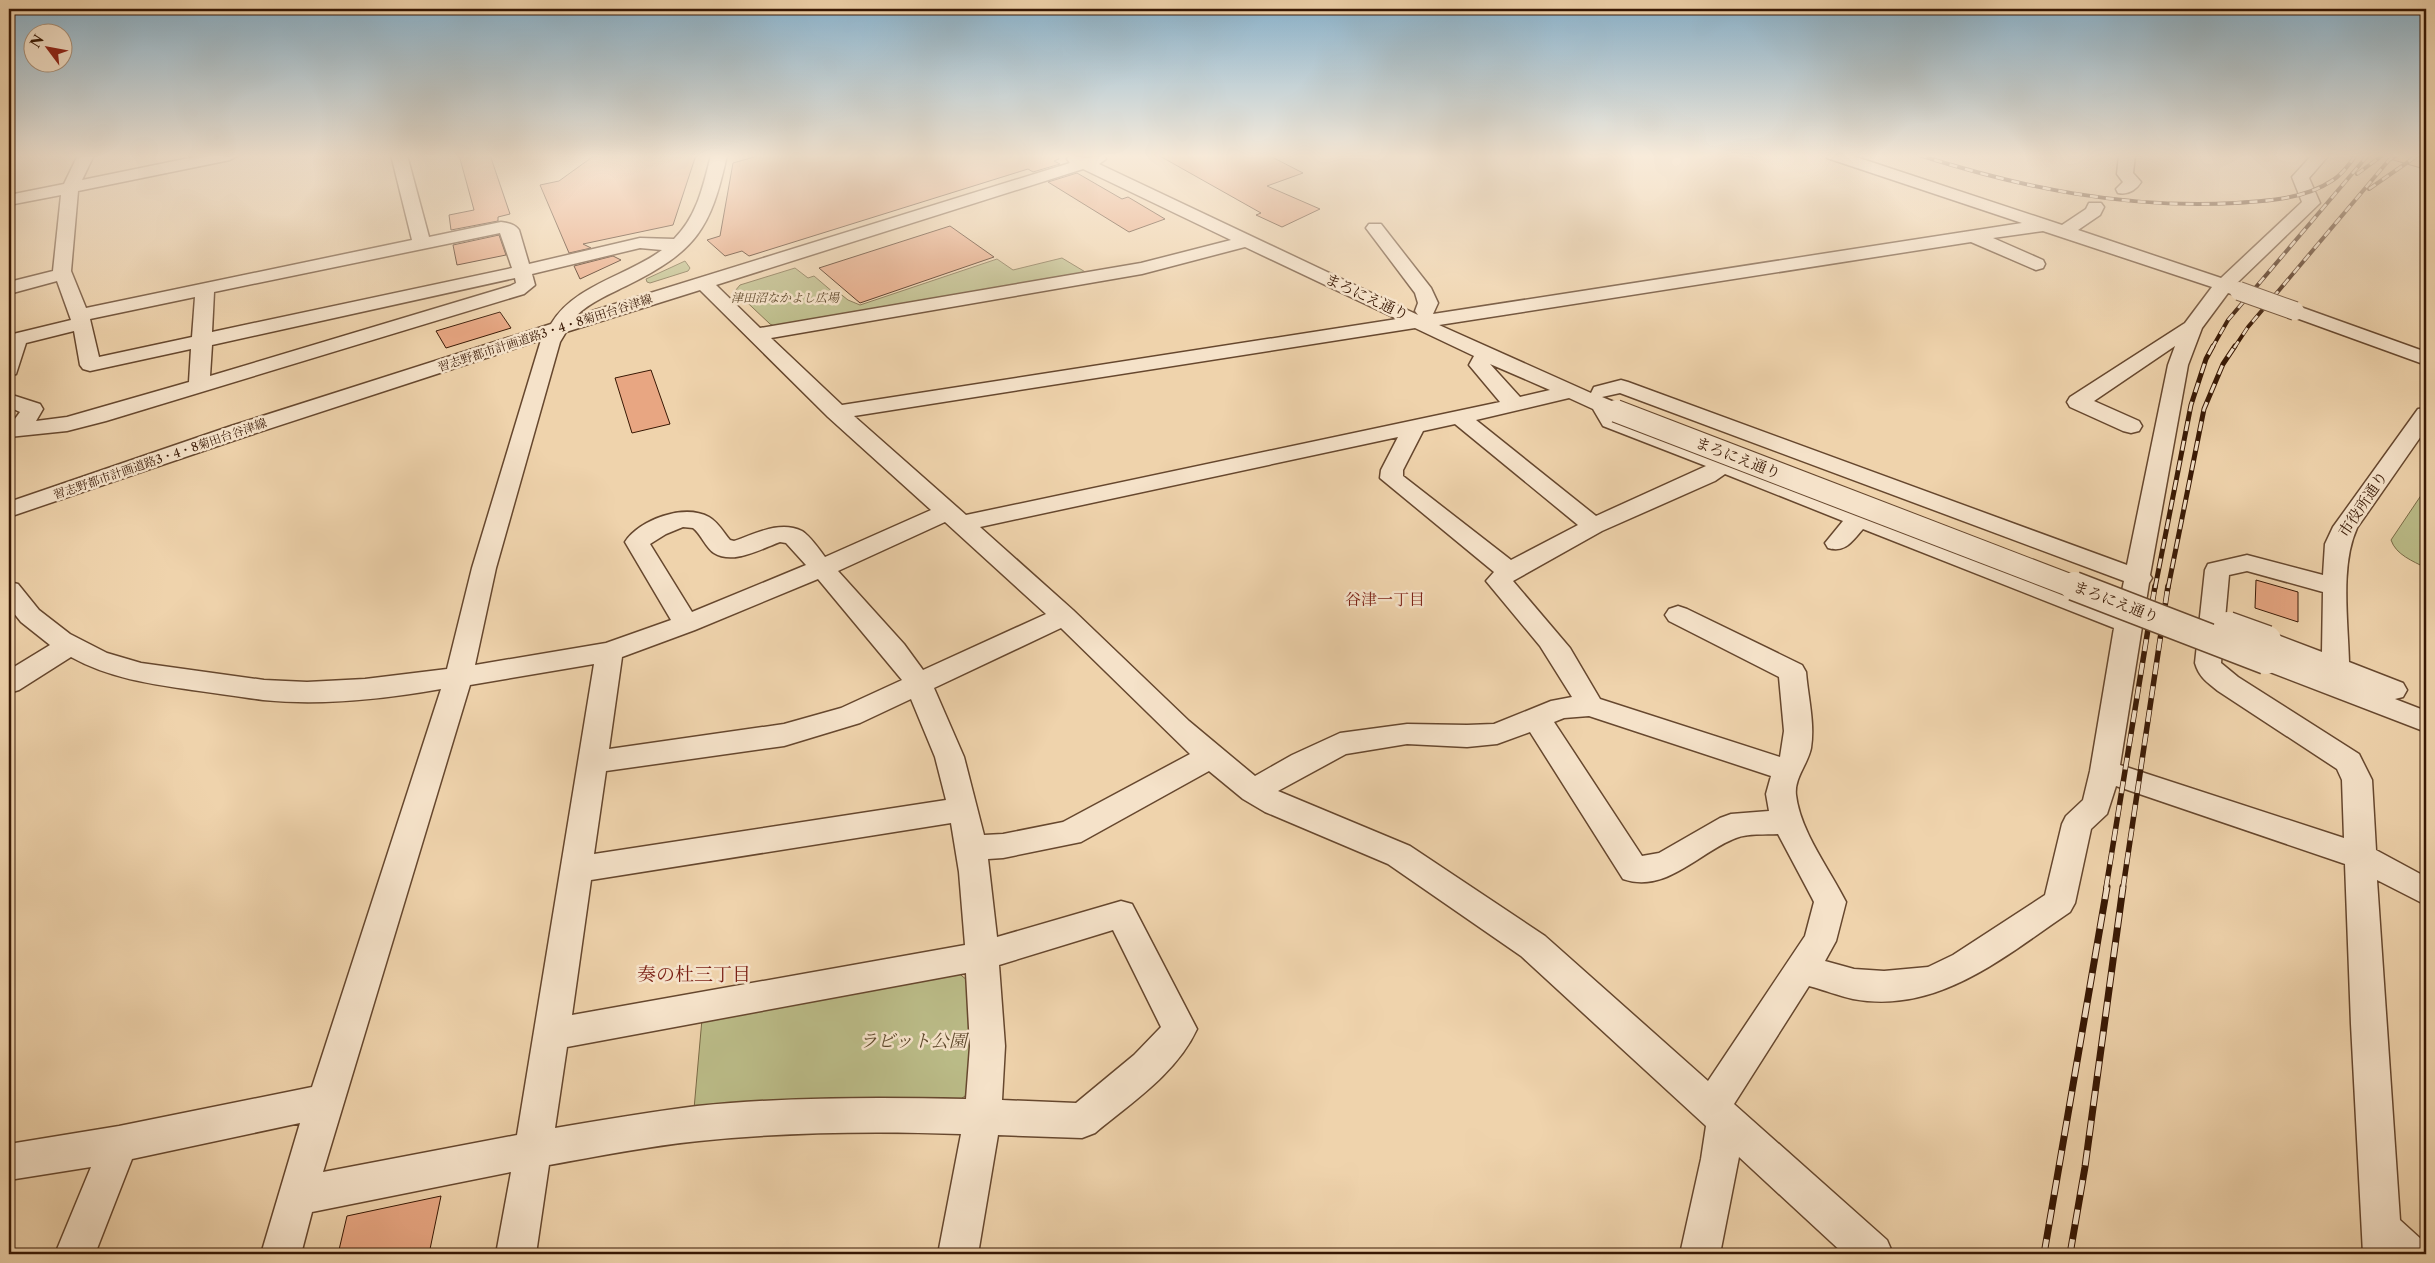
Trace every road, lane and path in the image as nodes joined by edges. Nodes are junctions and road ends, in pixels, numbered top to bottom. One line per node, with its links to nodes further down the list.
1 (68, 214): 19 (street)
2 (414, 214): 15 (street)
3 (702, 214): 16 (street)
4 (920, 214): 21 (street, 習志野都市計画道路3・4・8菊田台谷津線)
5 (1196, 214): 14 (street, まろにえ通り)
6 (1208, 214): 26 (street, まろにえ通り)
7 (2012, 214): 10 (street)
8 (2090, 214): 12 (street)
9 (2301, 214): 23 (street)
10 (2046, 225): 12 (street); 13 (street)
11 (1375, 228): 26 (street)
12 (2066, 231): 23 (street)
13 (1973, 236): 17 (street); 26 (street)
14 (1247, 241): 26 (street, まろにえ通り); 30 (street)
15 (422, 244): 18 (street); 24 (street)
16 (678, 245): 18 (street); 20 (street)
17 (2036, 264)
18 (522, 270): 32 (street); 36 (street)
19 (63, 274): 22 (street); 27 (street)
20 (617, 282): 25 (street); 29 (street)
21 (704, 283): 25 (street, 習志野都市計画道路3・4・8菊田台谷津線); 30 (street)
22 (9, 288)
23 (2232, 288): 28 (street); 34 (street, bridge)
24 (205, 289): 27 (street); 32 (street)
25 (653, 299): 29 (street, 習志野都市計画道路3・4・8菊田台谷津線)
26 (1428, 317): 33 (street, まろにえ通り); 39 (street, まろにえ通り); 41 (street)
27 (80, 319): 31 (street); 32 (street)
28 (2192, 327): 44 (street); 55 (street)
29 (558, 329): 48 (street, 習志野都市計画道路3・4・8菊田台谷津線); 65 (street)
30 (756, 335): 41 (street)
31 (13, 340): 35 (street)
32 (202, 341): 36 (street)
33 (1485, 354): 37 (street, まろにえ通り); 40 (street)
34 (2426, 359)
35 (9, 370)
36 (199, 386): 46 (street)
37 (1569, 392): 39 (street, まろにえ通り); 40 (street)
38 (9, 400): 46 (street)
39 (1610, 402): 47 (street); 55 (street); 64 (street, まろにえ通り, bridge)
40 (1515, 405): 43 (street)
41 (836, 412): 49 (street)
42 (2426, 414): 56 (street, 市役所通り)
43 (1460, 418): 45 (street); 51 (street)
44 (2131, 426)
45 (1414, 428): 49 (street); 54 (street)
46 (15, 429)
47 (1724, 465): 50 (street); 51 (street)
48 (9, 510)
49 (953, 518): 53 (street); 59 (street)
50 (1859, 518): 52 (street); 61 (street)
51 (1594, 526): 54 (street)
52 (1838, 543)
53 (822, 568): 60 (street); 60 (street); 67 (street)
54 (1509, 571): 69 (street)
55 (2139, 578): 61 (street)
56 (2335, 587): 64 (street, 市役所通り); 80 (street)
57 (9, 590): 62 (street)
58 (1678, 615): 74 (street)
59 (1064, 616): 67 (street); 72 (street)
60 (686, 624): 63 (street)
61 (2128, 624): 75 (street)
62 (71, 645): 65 (street); 66 (street)
63 (609, 652): 65 (street); 73 (street)
64 (2336, 676): 68 (street, まろにえ通り); 71 (street, まろにえ通り)
65 (459, 677): 86 (street)
66 (9, 683)
67 (918, 685): 73 (street); 77 (street)
68 (2426, 703)
69 (1590, 706): 70 (street); 74 (street)
70 (1536, 718): 76 (street); 78 (street)
71 (2426, 722)
72 (1211, 756): 76 (street); 79 (street)
73 (593, 762): 81 (street)
74 (1787, 770): 78 (street)
75 (2105, 771): 80 (street); 84 (street)
76 (1254, 791): 87 (street)
77 (964, 810): 79 (street); 81 (street)
78 (1789, 821): 84 (street)
79 (970, 848): 83 (street)
80 (2360, 856): 82 (street); 93 (street)
81 (575, 870): 85 (street)
82 (2426, 892)
83 (982, 956): 85 (street); 88 (street); 88 (street)
84 (1802, 969): 87 (street)
85 (552, 1034): 90 (street)
86 (324, 1101): 89 (street); 92 (street)
87 (1718, 1114): 98 (street); 99 (street)
88 (982, 1116): 90 (street); 97 (street)
89 (119, 1144): 91 (street); 94 (street)
90 (532, 1150): 92 (street); 96 (street)
91 (9, 1162)
92 (298, 1196): 95 (street)
93 (2391, 1246)
94 (75, 1254)
95 (281, 1254)
96 (516, 1254)
97 (958, 1254)
98 (1700, 1254)
99 (1873, 1254)

